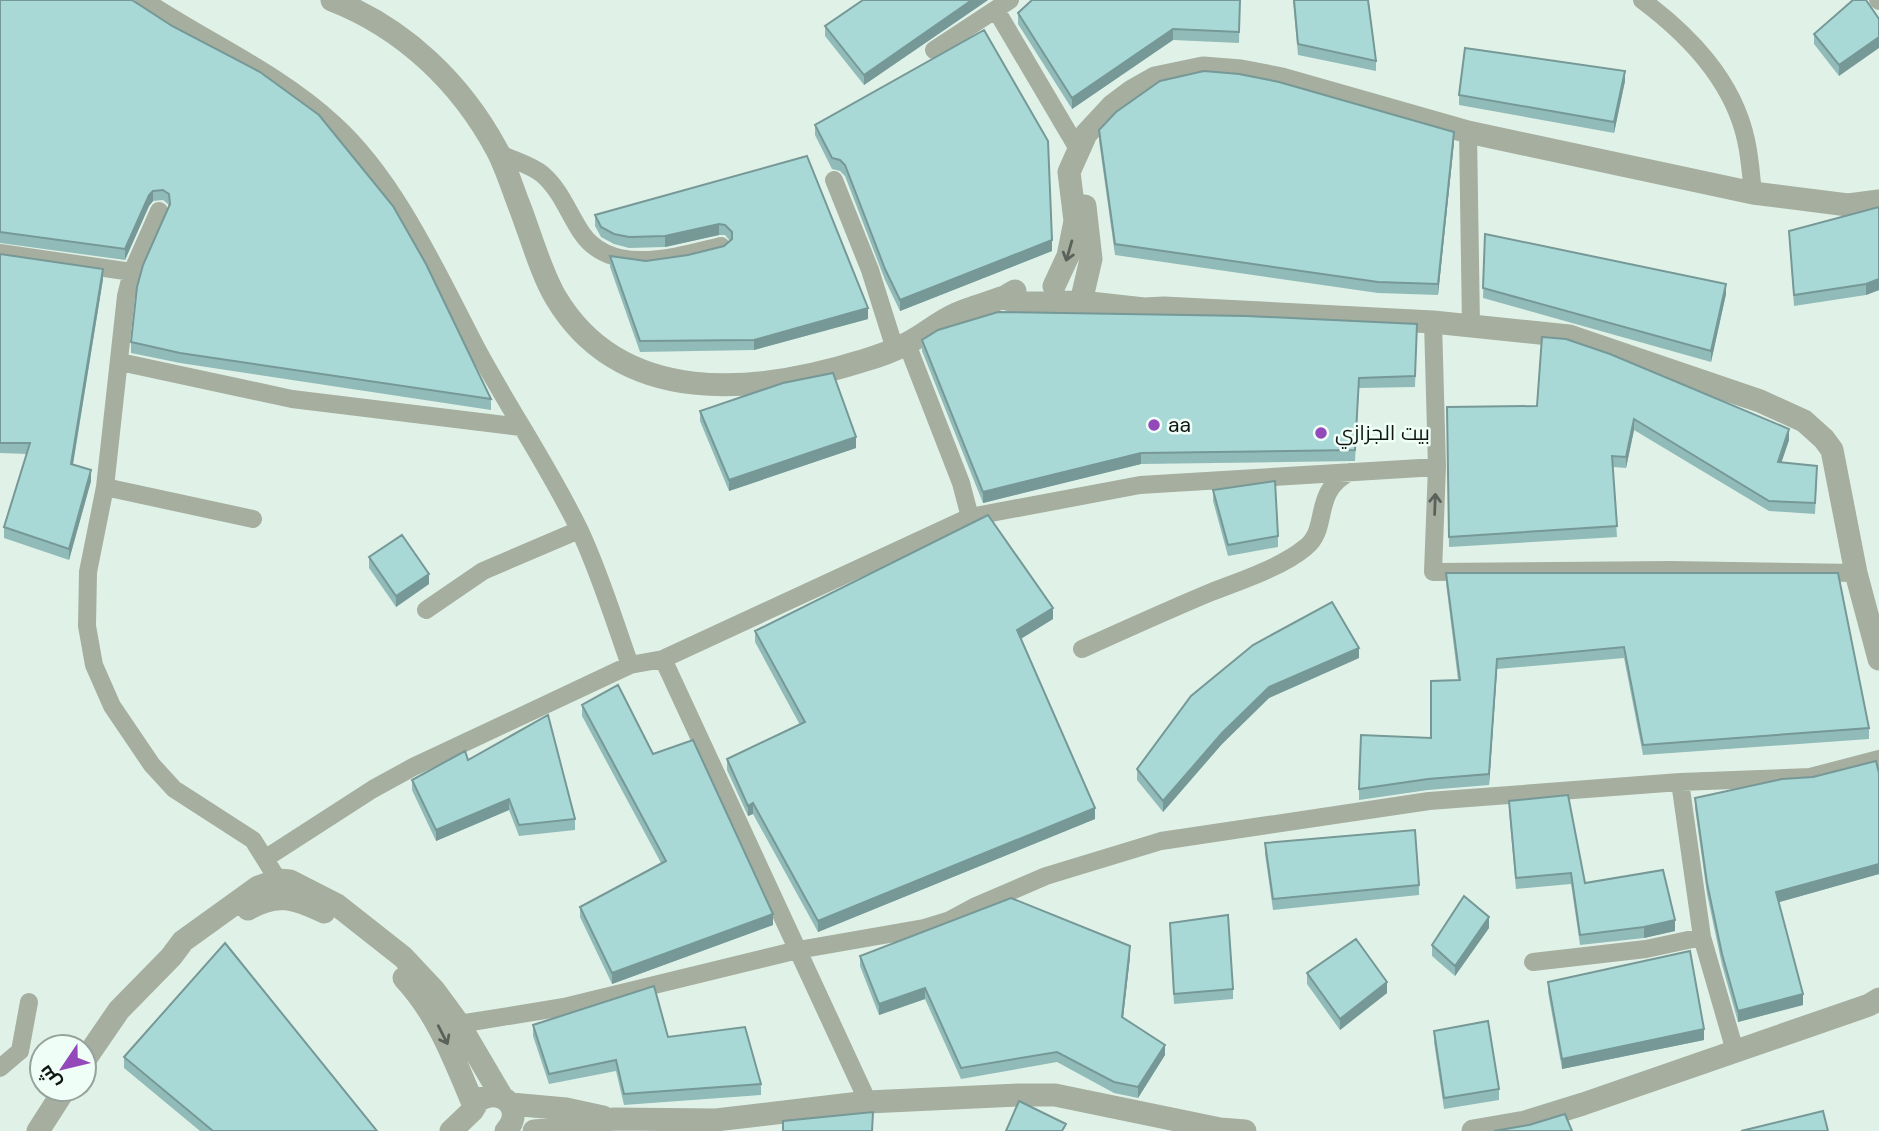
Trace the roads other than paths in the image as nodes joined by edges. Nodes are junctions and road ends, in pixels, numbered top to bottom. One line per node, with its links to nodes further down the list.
1 (144, 0): 23 (street)
2 (332, 0): 7 (street)
3 (1642, 0): 10 (street)
4 (1003, 5): 5 (street); 8 (street)
5 (934, 50)
6 (1468, 132): 8 (street); 10 (street); 20 (street)
7 (499, 153): 13 (street); 21 (street)
8 (1075, 157): 16 (street, one-way to 16); 17 (street)
9 (834, 180): 21 (street)
10 (1753, 193): 11 (street)
11 (1879, 201)
12 (159, 211): 15 (street)
13 (721, 246)
14 (0, 253): 15 (street)
15 (132, 272): 22 (street)
16 (1054, 286): 17 (street); 18 (street)
17 (1083, 294): 18 (street); 19 (street)
18 (1004, 298): 21 (street)
19 (1433, 322): 20 (street); 24 (street)
20 (1471, 326): 30 (street)
21 (901, 346): 27 (street)
22 (120, 362): 23 (street); 26 (street)
23 (521, 427): 29 (street)
24 (1437, 467): 25 (street); 30 (street, one-way to 24)
25 (1350, 472): 27 (street); 32 (street)
26 (105, 487): 28 (street); 38 (street)
27 (971, 517): 33 (street)
28 (253, 519)
29 (579, 530): 31 (street); 35 (street)
30 (1856, 573): 34 (street)
31 (426, 610)
32 (1082, 649)
33 (663, 659): 35 (street); 41 (street)
34 (1879, 659)
35 (630, 665): 38 (street)
36 (1879, 759): 37 (street)
37 (1680, 782): 40 (street); 41 (street)
38 (266, 858): 39 (street)
39 (278, 880): 42 (street); 44 (street)
40 (1702, 937): 43 (street); 49 (street)
41 (798, 950): 47 (street); 52 (street)
42 (171, 957): 44 (street); 48 (street)
43 (1533, 962)
44 (399, 963): 47 (street); 54 (street, one-way to 54)
45 (1879, 999): 49 (street)
46 (29, 1002): 50 (street)
47 (459, 1024): 51 (street)
48 (98, 1041)
49 (1735, 1051): 62 (street)
50 (0, 1068)
51 (507, 1101): 54 (street); 55 (street); 59 (street)
52 (867, 1102): 56 (street); 61 (street)
53 (56, 1103): 57 (street)
54 (475, 1116): 58 (street)
55 (613, 1119): 56 (street); 60 (street)
56 (724, 1126)
57 (38, 1131)
58 (450, 1131)
59 (506, 1131)
60 (534, 1131)
61 (1245, 1131)
62 (1473, 1131)

